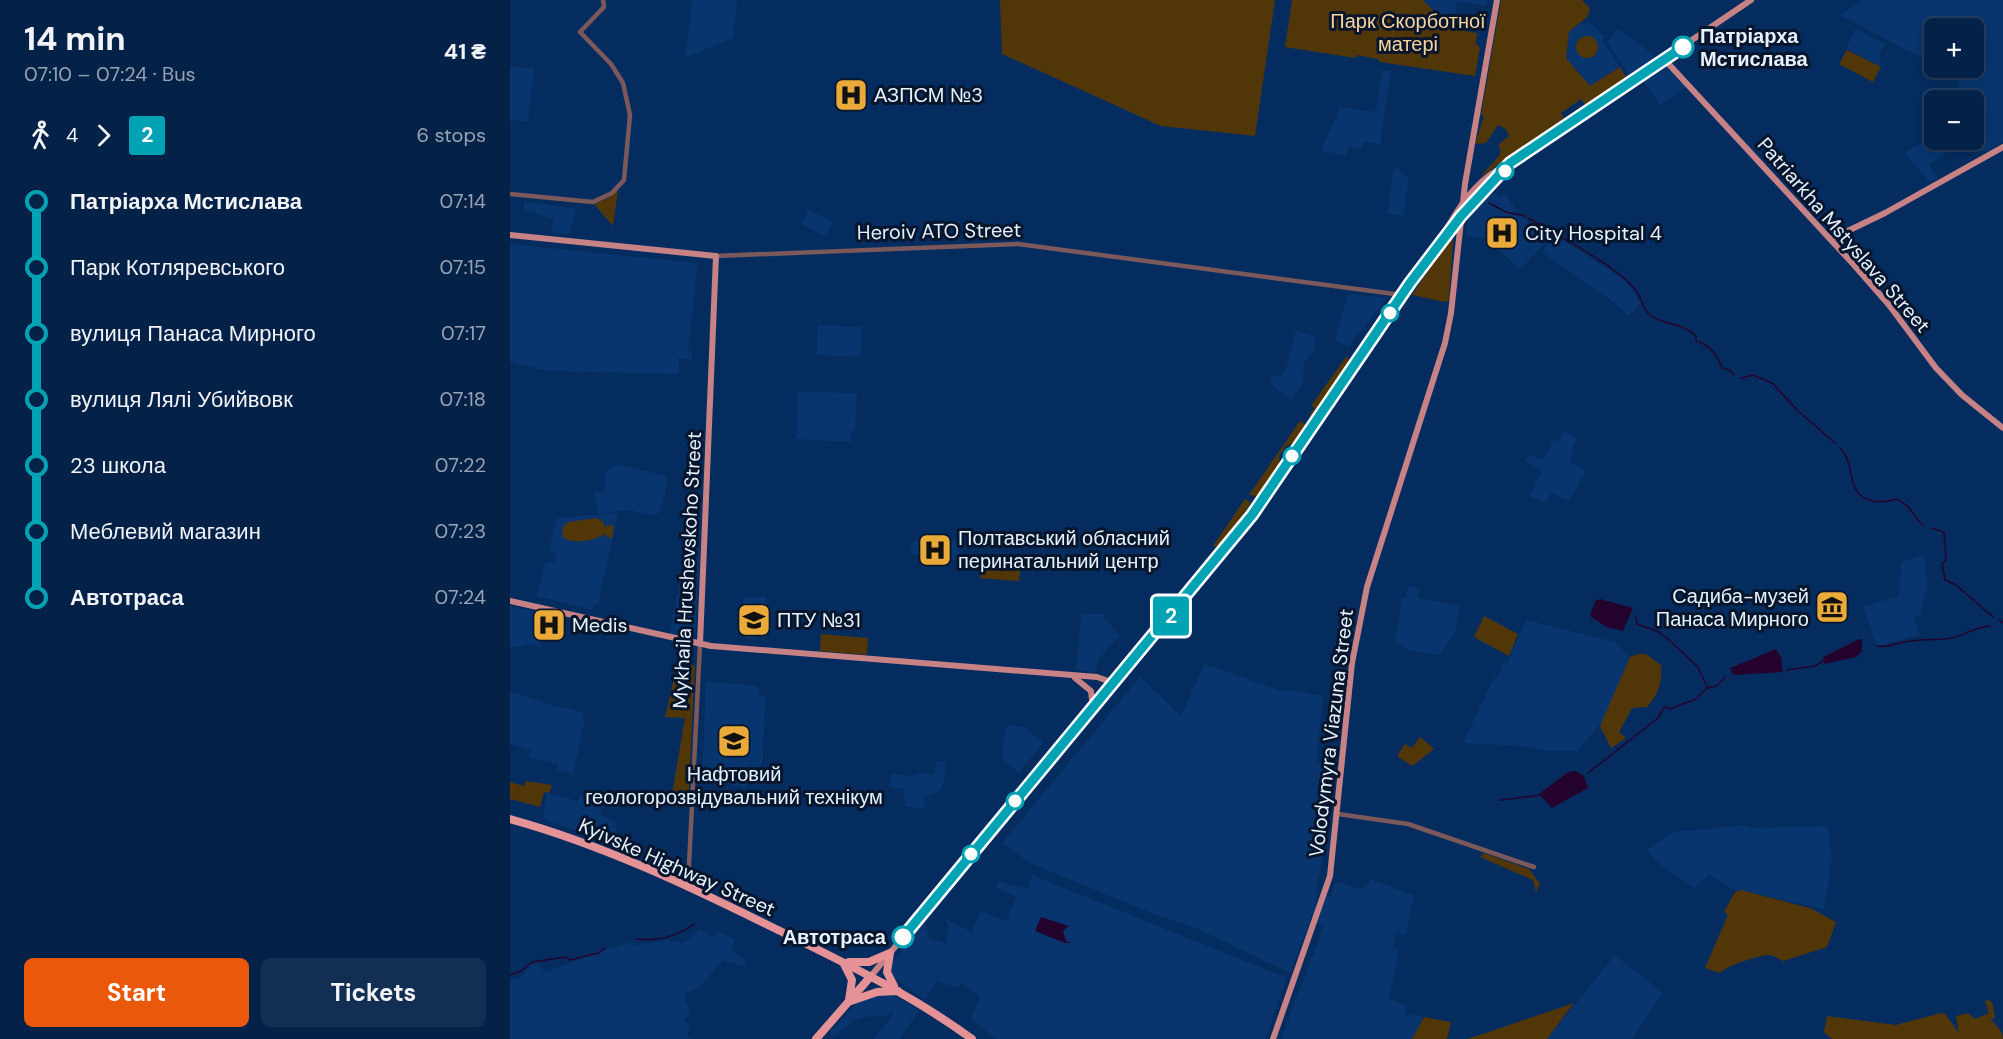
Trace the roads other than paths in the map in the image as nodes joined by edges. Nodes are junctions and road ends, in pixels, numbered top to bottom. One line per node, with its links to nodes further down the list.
1 (603, 0): 7 (street)
2 (1497, 0): 8 (main road, Volodymyra Viazuna Street)
3 (1752, 0): 4 (main road)
4 (1664, 59): 6 (main road); 12 (main road, Patriarkha Mstyslava Street)
5 (2003, 147): 12 (main road)
6 (1510, 163): 8 (main road); 9 (main road)
7 (510, 194)
8 (1462, 202): 9 (main road, Volodymyra Viazuna Street); 11 (main road)
9 (1461, 216): 11 (main road); 21 (main road, Volodymyra Viazuna Street)
10 (510, 235): 13 (main road, Heroiv ATO Street)
11 (1442, 239): 14 (main road)
12 (1831, 240): 15 (main road, Patriarkha Mstyslava Street)
13 (716, 256): 14 (street, Heroiv ATO Street); 17 (main road, Mykhaila Hrushevskoho Street)
14 (1402, 295): 19 (main road)
15 (2003, 428)
16 (510, 601): 17 (main road)
17 (700, 644): 18 (main road); 24 (street, Mykhaila Hrushevskoho Street)
18 (1069, 675): 19 (main road); 20 (main road)
19 (1114, 683): 20 (main road)
20 (1093, 708): 25 (main road)
21 (1338, 814): 23 (street); 32 (main road, Volodymyra Viazuna Street)
22 (510, 819): 24 (highway, Kyivske Highway Street)
23 (1534, 867)
24 (688, 885): 26 (highway, Kyivske Highway Street)
25 (890, 953): 26 (highway); 27 (main road); 28 (highway)
26 (841, 961): 27 (highway, Kyivske Highway Street); 29 (highway)
27 (871, 976): 28 (highway, Kyivske Highway Street); 29 (highway)
28 (899, 991): 29 (highway); 31 (highway, Kyivske Highway Street)
29 (849, 1002): 30 (highway)
30 (816, 1039)
31 (972, 1039)
32 (1273, 1039)

